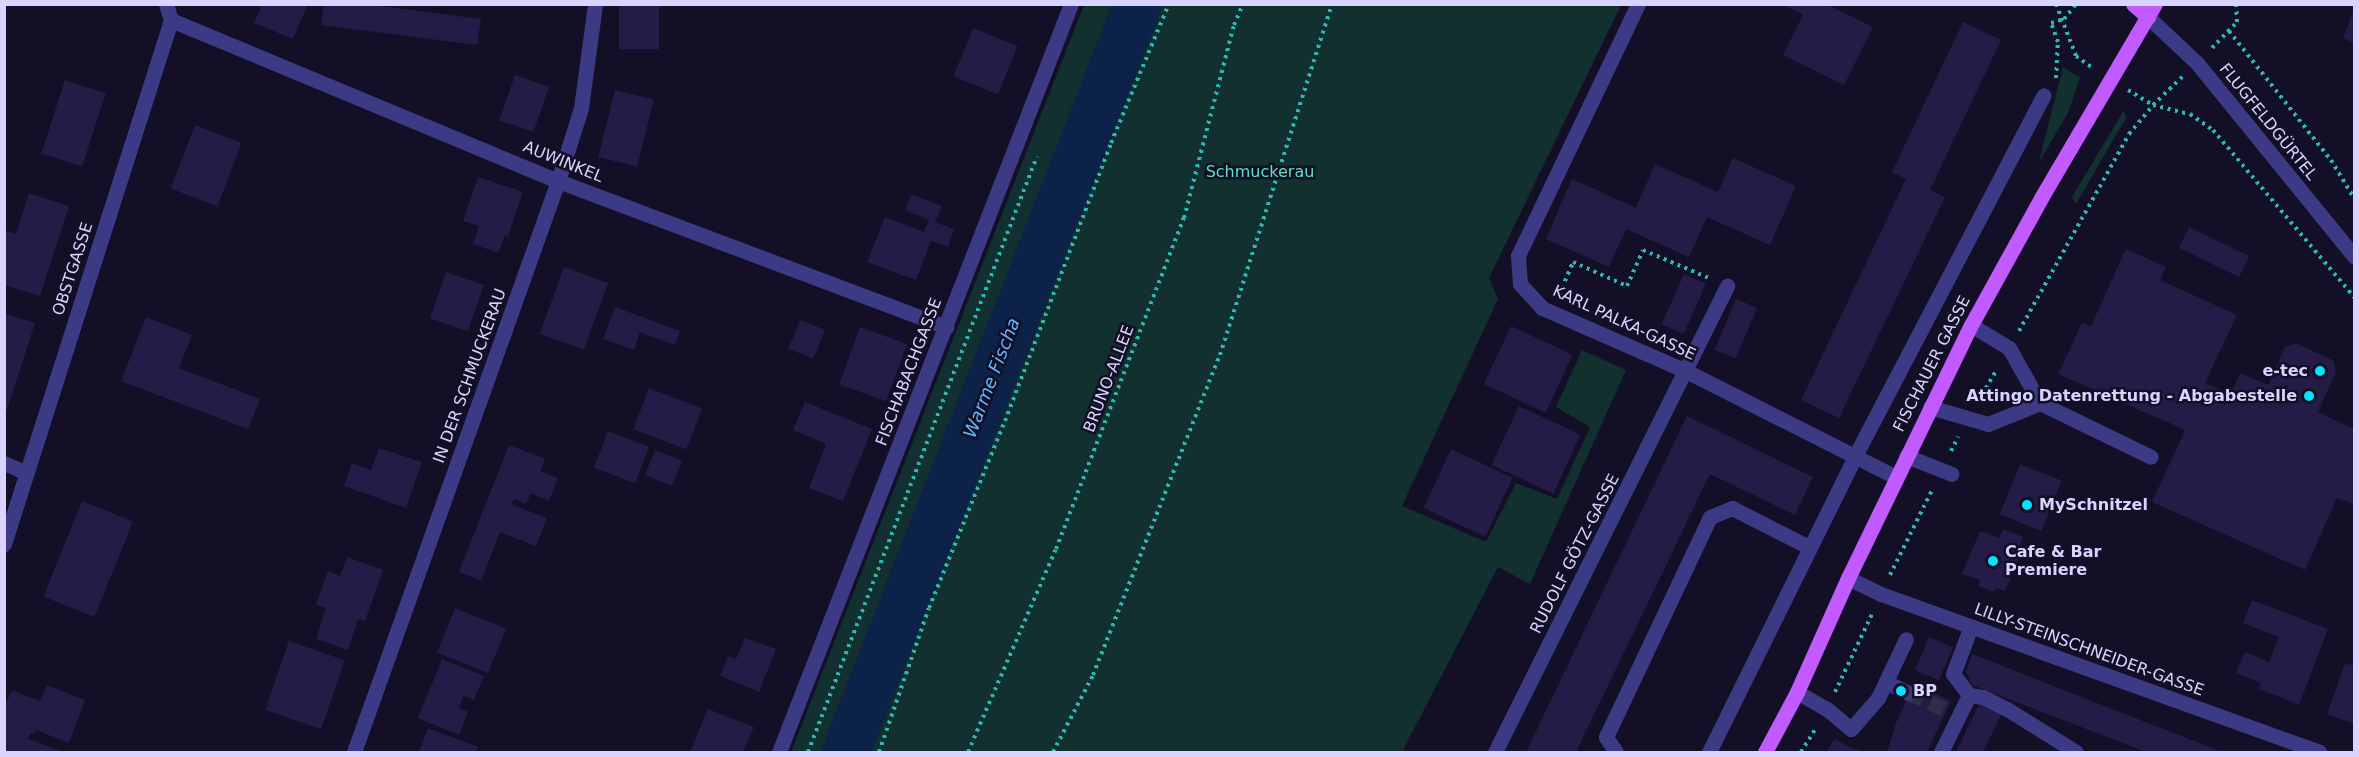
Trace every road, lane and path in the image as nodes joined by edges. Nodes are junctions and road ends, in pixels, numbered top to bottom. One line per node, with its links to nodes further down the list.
1 (166, 4): 11 (street)
2 (595, 4): 16 (street, IN DER SCHMUCKERAU)
3 (1071, 4): 23 (street, FISCHABACHGASSE)
4 (1169, 4): 46 (path)
5 (1243, 4): 47 (path, BRUNO-ALLEE)
6 (1332, 4): 48 (path)
7 (1638, 4): 21 (street, KARL PALKA-GASSE)
8 (2076, 4): 13 (path)
9 (2133, 4): 10 (main road)
10 (2152, 11): 18 (street, FLUGFELDGÜRTEL); 22 (main road, FISCHAUER GASSE)
11 (171, 20): 16 (street, AUWINKEL); 31 (street, OBSTGASSE)
12 (2229, 30): 17 (path)
13 (2044, 95): 27 (street)
14 (2153, 105): 20 (path)
15 (1040, 150): 45 (path)
16 (558, 181): 23 (street, AUWINKEL); 43 (street, IN DER SCHMUCKERAU)
17 (2355, 198)
18 (2355, 256)
19 (1727, 286): 21 (path); 24 (street, RUDOLF GÖTZ-GASSE)
20 (2355, 297)
21 (1552, 312): 24 (street, KARL PALKA-GASSE)
22 (1971, 325): 25 (street); 26 (main road, FISCHAUER GASSE)
23 (946, 327): 44 (street, FISCHABACHGASSE)
24 (1686, 371): 27 (street, KARL PALKA-GASSE); 49 (street, RUDOLF GÖTZ-GASSE)
25 (2040, 403): 26 (street); 29 (street)
26 (1930, 407): 28 (main road, FISCHAUER GASSE)
27 (1855, 456): 33 (street, KARL PALKA-GASSE); 35 (street)
28 (1906, 456): 32 (street); 33 (main road, FISCHAUER GASSE)
29 (2151, 457)
30 (4, 463): 31 (street)
31 (26, 473): 34 (street, OBSTGASSE)
32 (1952, 474)
33 (1896, 477): 36 (main road, FISCHAUER GASSE)
34 (4, 544)
35 (1809, 548): 50 (street); 51 (street)
36 (1848, 578): 37 (street, LILLY-STEINSCHNEIDER-GASSE); 40 (main road, FISCHAUER GASSE)
37 (1971, 626): 42 (street); 55 (street, LILLY-STEINSCHNEIDER-GASSE)
38 (1906, 639): 39 (street)
39 (1886, 682): 40 (street); 41 (street)
40 (1797, 692): 52 (main road, FISCHAUER GASSE)
41 (1909, 693)
42 (1969, 695): 53 (street); 54 (street)
43 (354, 753)
44 (779, 753)
45 (807, 753)
46 (879, 753)
47 (968, 753)
48 (1053, 753)
49 (1495, 753)
50 (1616, 753)
51 (1708, 753)
52 (1765, 753)
53 (1941, 753)
54 (2076, 753)
55 (2319, 753)

